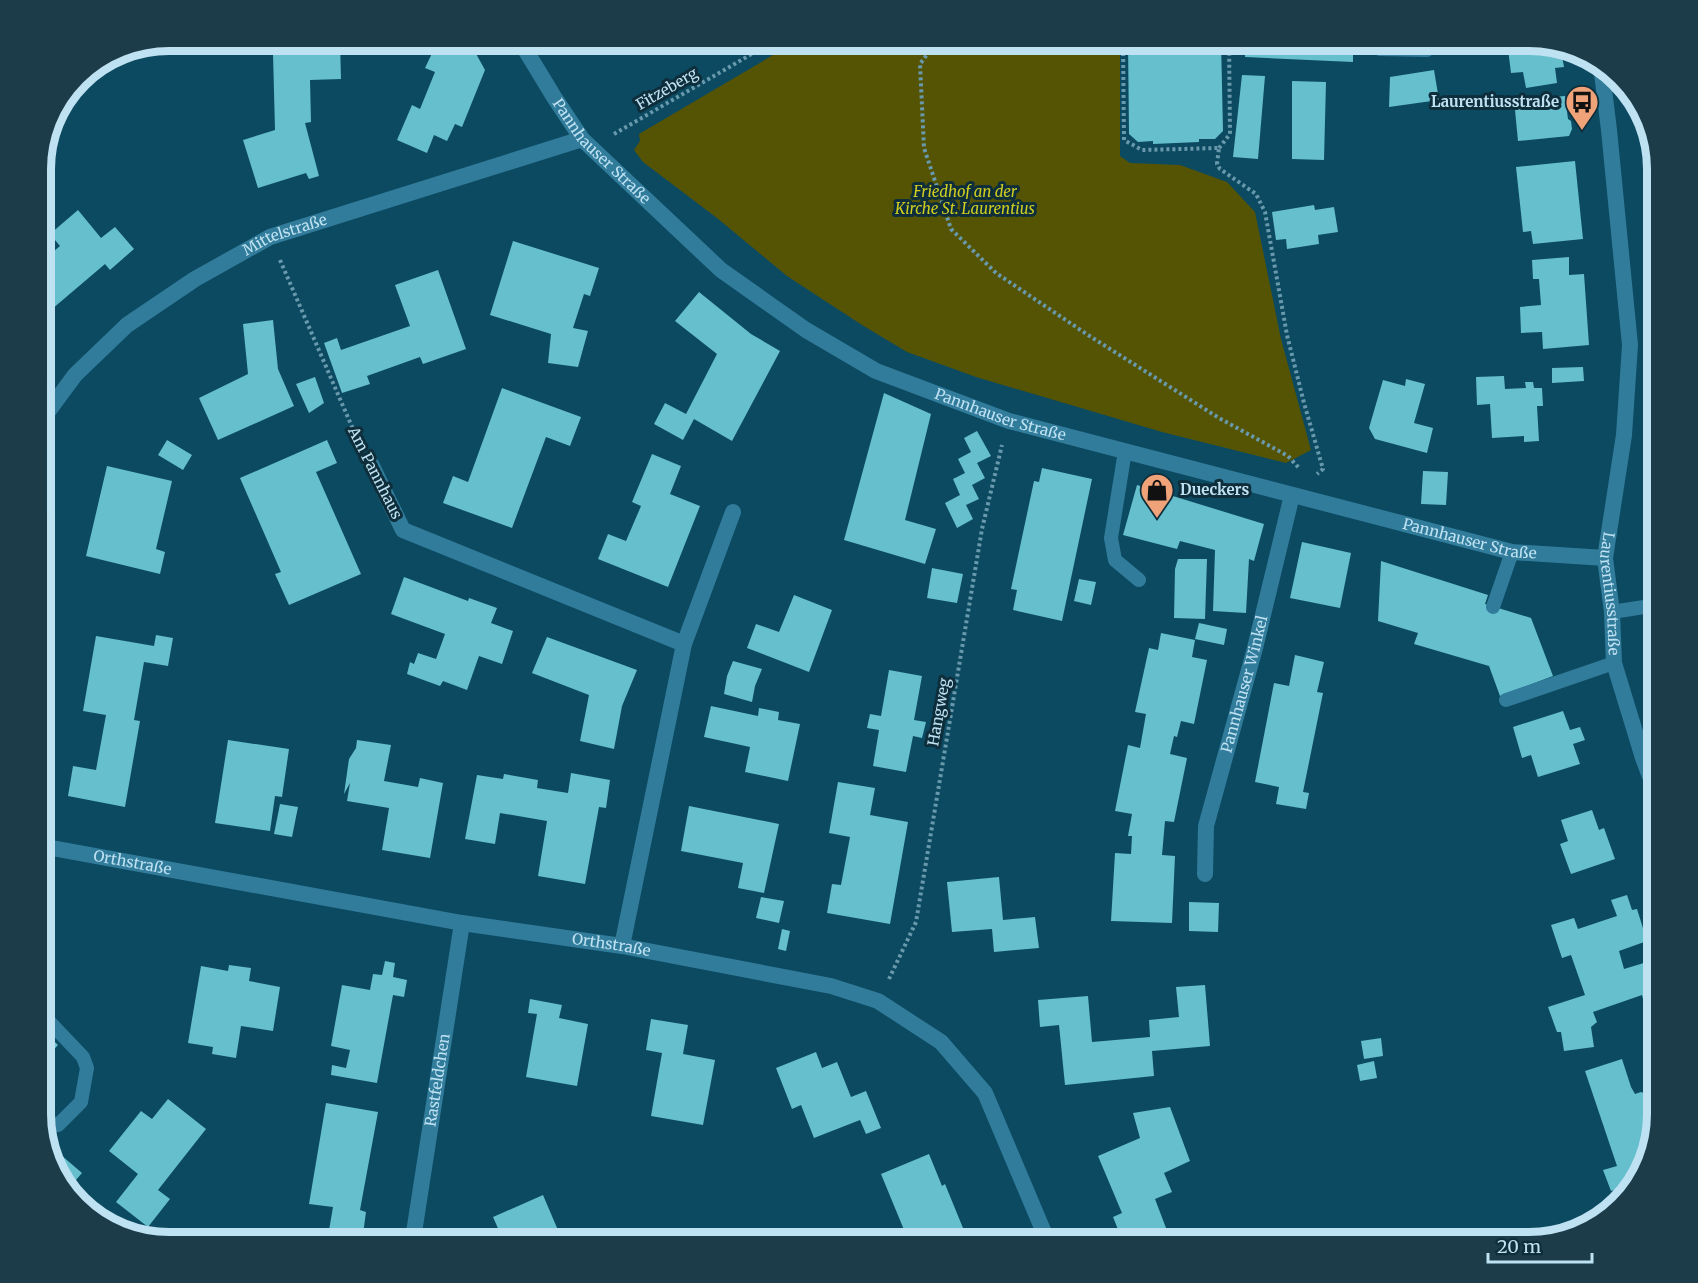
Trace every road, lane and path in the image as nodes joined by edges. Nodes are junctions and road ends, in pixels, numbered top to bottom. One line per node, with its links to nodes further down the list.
1 (527, 51): 8 (street, Pannhauser Straße)
2 (755, 51): 7 (path, Fitzeberg)
3 (929, 51): 15 (path)
4 (1123, 51): 9 (path)
5 (1229, 51): 9 (path)
6 (1602, 76): 19 (street, Laurentiusstraße)
7 (634, 122)
8 (582, 139): 10 (street, Mittelstraße); 12 (street, Pannhauser Straße)
9 (1219, 148): 15 (path)
10 (270, 237): 11 (street, Mittelstraße); 14 (path, Am Pannhaus)
11 (51, 407)
12 (1009, 421): 13 (street, Pannhauser Straße); 32 (path, Hangweg)
13 (1125, 450): 16 (street, Pannhauser Straße); 20 (lane)
14 (371, 464): 24 (street, Am Pannhaus)
15 (1310, 480): 16 (path)
16 (1292, 495): 18 (street, Pannhauser Straße); 29 (street, Pannhauser Winkel)
17 (733, 512): 24 (street)
18 (1512, 552): 19 (street, Pannhauser Straße); 21 (lane)
19 (1605, 558): 23 (street, Laurentiusstraße)
20 (1140, 580)
21 (1493, 607)
22 (1647, 607): 23 (lane)
23 (1612, 612): 25 (street, Laurentiusstraße)
24 (684, 644): 31 (street)
25 (1614, 663): 26 (lane); 27 (street, Laurentiusstraße)
26 (1506, 700)
27 (1647, 768)
28 (51, 848): 30 (street, Orthstraße)
29 (1205, 874)
30 (462, 923): 31 (street, Orthstraße); 35 (street, Rastfeldchen)
31 (622, 946): 32 (street, Orthstraße)
32 (878, 1001): 36 (street, Orthstraße)
33 (51, 1023): 34 (lane)
34 (51, 1124)
35 (411, 1232)
36 (1044, 1232)

